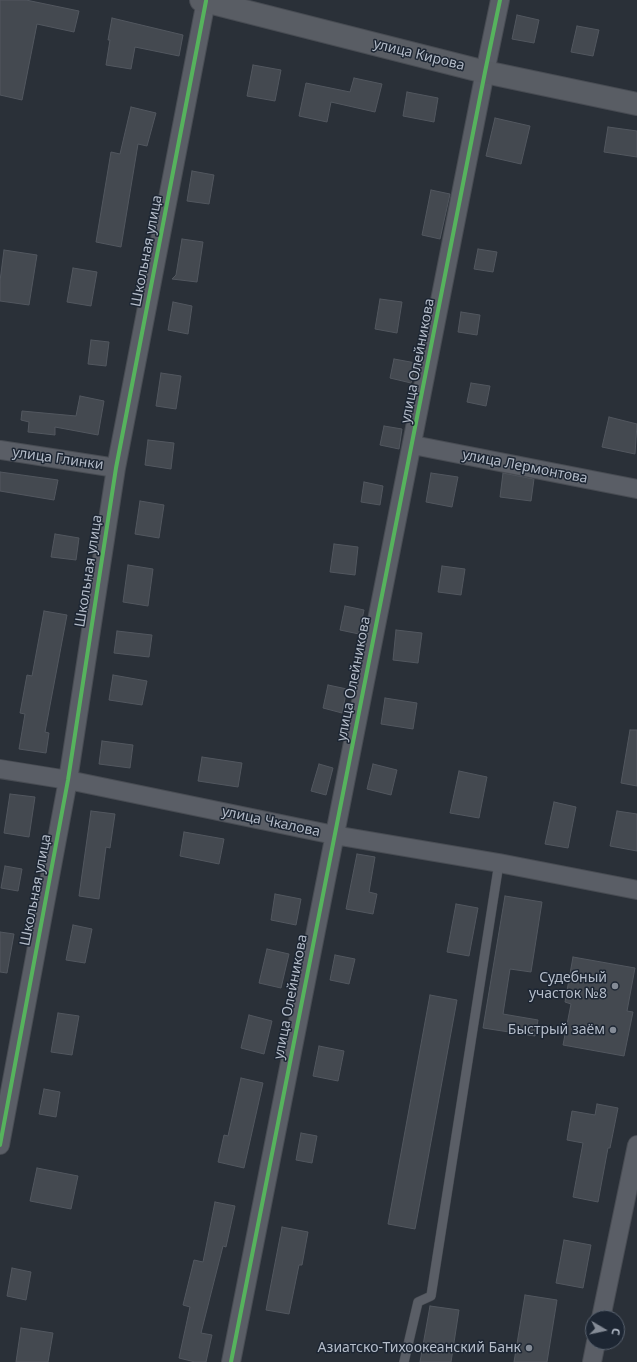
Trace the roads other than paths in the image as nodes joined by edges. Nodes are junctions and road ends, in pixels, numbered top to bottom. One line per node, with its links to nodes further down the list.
1 (500, 0): 3 (street, улица Олейникова)
2 (204, 1): 3 (street, улица Кирова); 7 (street, Школьная улица)
3 (485, 72): 4 (street, улица Кирова); 5 (street, улица Олейникова)
4 (637, 104)
5 (413, 445): 8 (street, улица Лермонтова); 11 (street, улица Олейникова)
6 (0, 450): 7 (street, улица Глинки)
7 (116, 468): 10 (street, Школьная улица)
8 (637, 489)
9 (0, 769): 10 (street, улица Чкалова)
10 (68, 780): 11 (street, улица Чкалова); 14 (street, Школьная улица)
11 (334, 835): 12 (street, улица Чкалова); 18 (street, улица Олейникова)
12 (499, 864): 13 (street, улица Чкалова); 19 (lane)
13 (637, 890)
14 (0, 1144)
15 (637, 1145): 16 (street)
16 (603, 1310)
17 (594, 1350): 20 (street)
18 (231, 1362)
19 (404, 1362)
20 (592, 1362)

